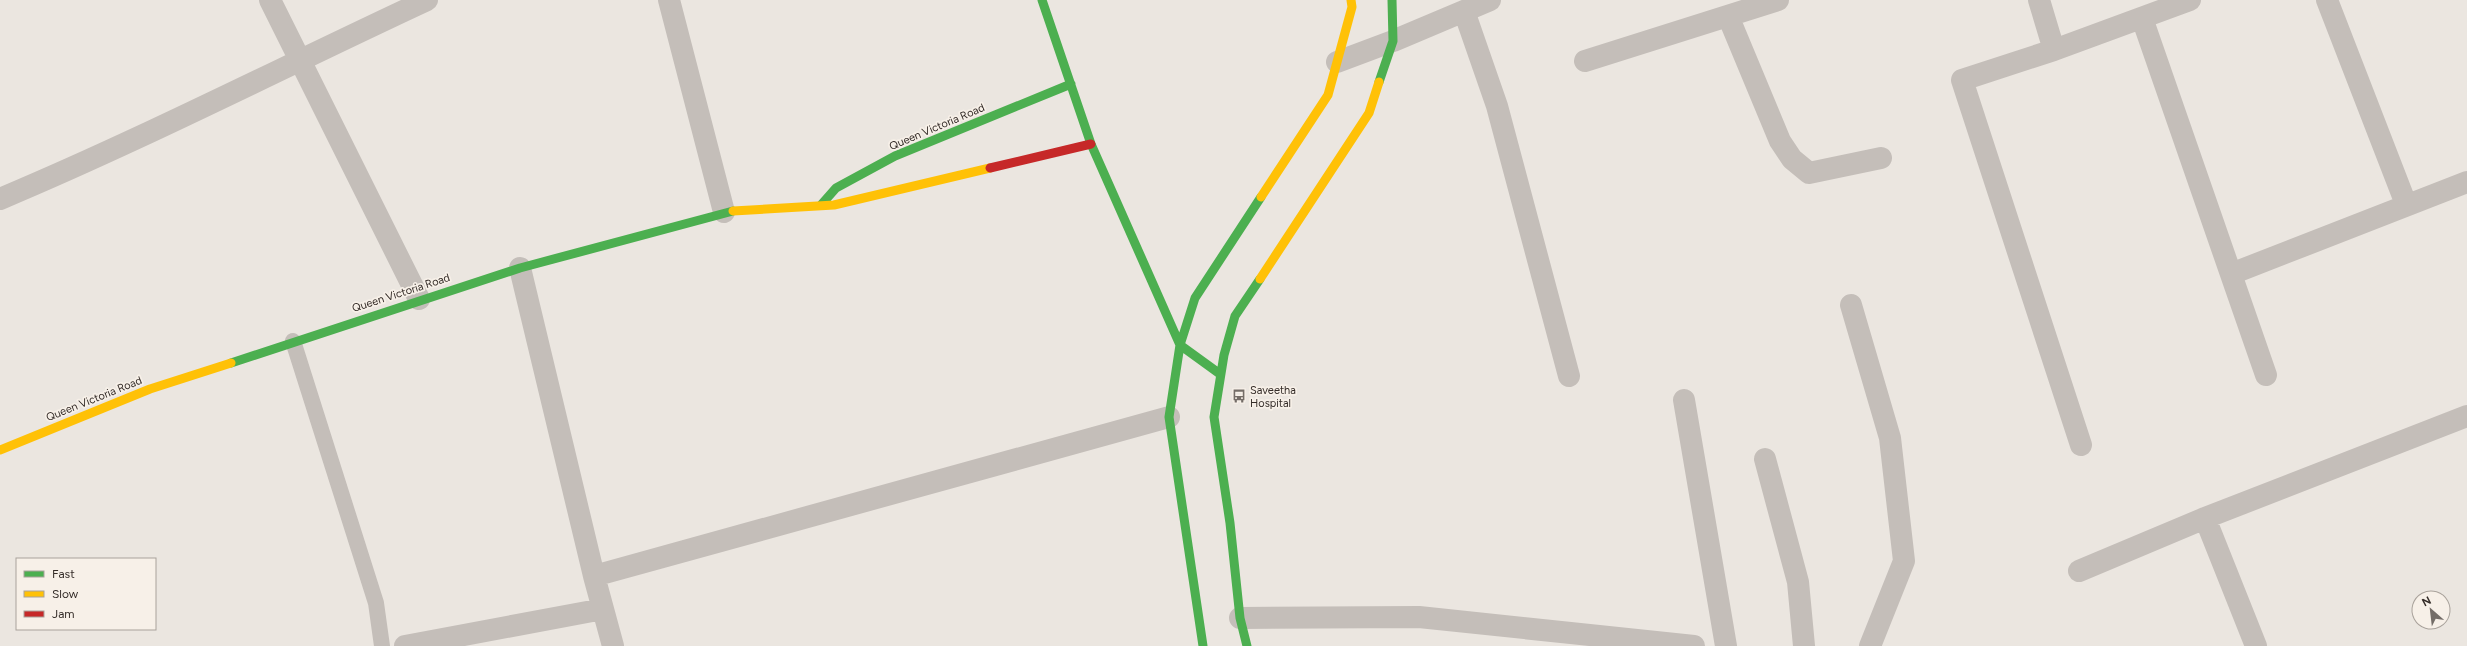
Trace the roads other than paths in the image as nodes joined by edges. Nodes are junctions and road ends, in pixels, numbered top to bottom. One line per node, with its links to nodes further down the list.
1 (270, 0): 17 (street)
2 (427, 0): 17 (street)
3 (668, 0): 27 (street)
4 (1042, 0): 20 (street)
5 (1351, 0): 19 (street)
6 (1392, 0): 15 (street)
7 (1490, 0): 12 (street)
8 (1778, 0): 13 (street)
9 (2039, 0): 16 (street)
10 (2190, 0): 14 (street)
11 (2327, 0): 25 (street)
12 (1464, 11): 15 (street); 36 (street)
13 (1728, 16): 18 (street); 22 (street)
14 (2142, 18): 16 (street); 29 (street)
15 (1392, 41): 19 (street); 34 (street)
16 (2054, 50): 40 (street)
17 (300, 59): 24 (street); 30 (street)
18 (1585, 61)
19 (1337, 62): 33 (street)
20 (1071, 84): 21 (street); 26 (street, Queen Victoria Road)
21 (1091, 144): 26 (street, Queen Victoria Road); 33 (street)
22 (1881, 158)
23 (2467, 182): 25 (street)
24 (0, 199)
25 (2406, 204): 29 (street)
26 (821, 206): 27 (street, Queen Victoria Road)
27 (724, 212): 28 (street, Queen Victoria Road)
28 (520, 268): 30 (street, Queen Victoria Road); 45 (street)
29 (2231, 274): 35 (street)
30 (419, 299): 32 (street, Queen Victoria Road)
31 (1851, 306): 56 (street)
32 (293, 341): 41 (street, Queen Victoria Road); 48 (lane)
33 (1180, 345): 34 (street); 39 (street)
34 (1220, 374): 47 (street)
35 (2266, 375)
36 (1569, 376)
37 (1684, 400): 54 (street)
38 (2467, 416): 43 (street)
39 (1169, 417): 45 (street); 51 (street)
40 (2081, 446)
41 (0, 450)
42 (1765, 459): 55 (street)
43 (2205, 518): 44 (street); 57 (street)
44 (2079, 571)
45 (594, 576): 46 (street)
46 (603, 609): 49 (street); 50 (street)
47 (1240, 618): 52 (street); 53 (street)
48 (382, 646)
49 (405, 646)
50 (613, 646)
51 (1203, 646)
52 (1247, 646)
53 (1694, 646)
54 (1726, 646)
55 (1804, 646)
56 (1870, 646)
57 (2256, 646)

